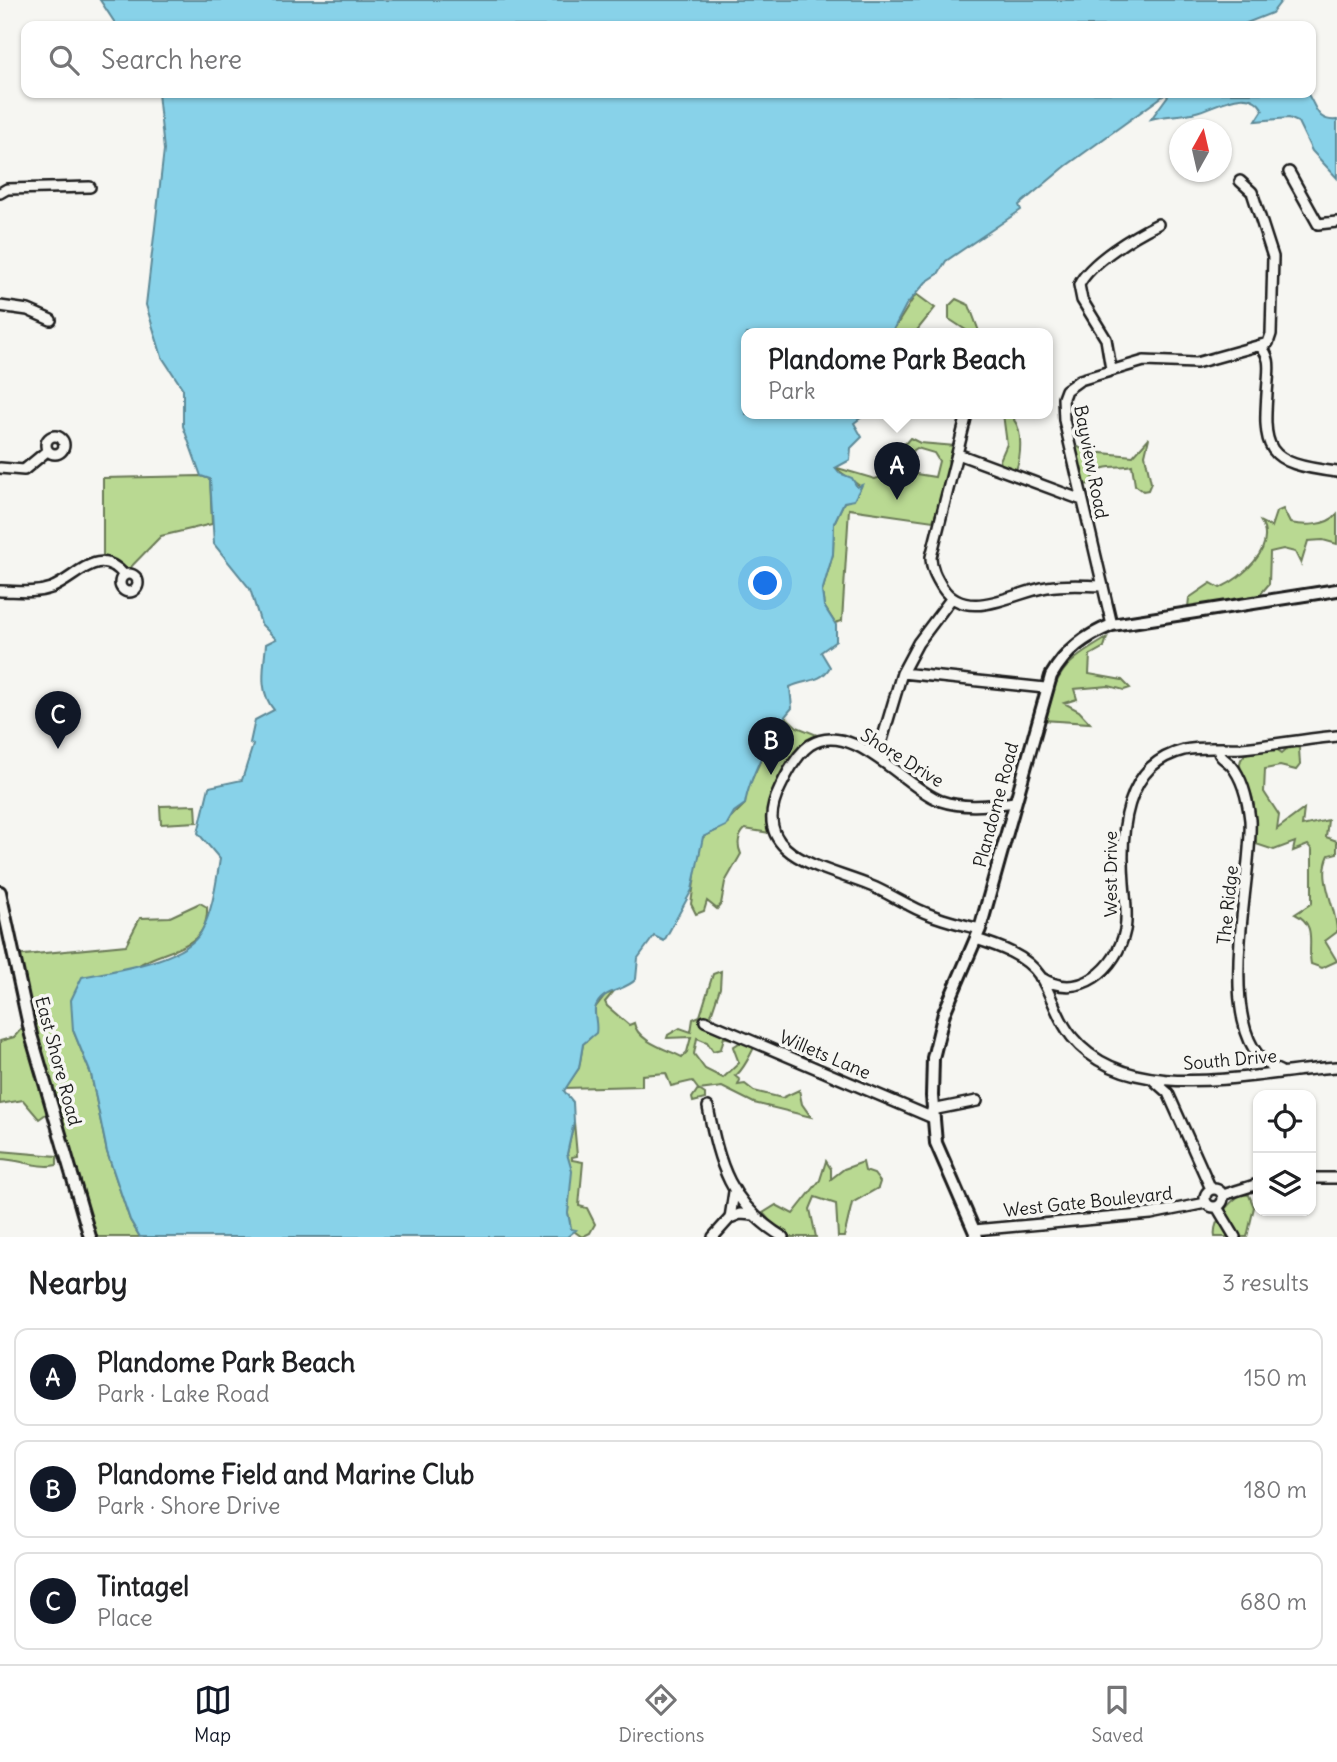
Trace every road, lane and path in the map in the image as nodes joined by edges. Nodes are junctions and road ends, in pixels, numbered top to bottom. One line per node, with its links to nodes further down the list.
1 (1289, 172): 5 (street)
2 (1240, 181): 9 (street)
3 (90, 187): 4 (street)
4 (2, 189)
5 (1337, 222)
6 (1158, 224): 10 (street)
7 (0, 306): 8 (street)
8 (51, 320)
9 (1260, 346): 10 (street, Bayview Road); 15 (street)
10 (1111, 369): 16 (street, Bayview Road)
11 (966, 419): 13 (street)
12 (47, 451): 14 (street)
13 (958, 454): 16 (street); 21 (street)
14 (0, 468)
15 (1337, 472)
16 (1082, 500): 18 (street, Bayview Road)
17 (124, 575): 20 (street)
18 (1102, 586): 21 (street); 22 (street, Bayview Road)
19 (1337, 590): 22 (main road, Plandome Road)
20 (0, 591)
21 (951, 599): 23 (street)
22 (1112, 625): 24 (main road, Plandome Road)
23 (902, 673): 24 (street); 27 (street)
24 (1045, 688): 29 (main road, Plandome Road)
25 (1335, 738): 26 (street, West Drive)
26 (1225, 749): 28 (street); 28 (street, The Ridge); 33 (street, West Drive)
27 (877, 757): 29 (street, Shore Drive); 31 (street, Shore Drive)
28 (1231, 765): 36 (street, The Ridge)
29 (1015, 802): 31 (main road, Plandome Road)
30 (0, 892): 57 (main road, East Shore Road)
31 (978, 934): 32 (street, South Drive); 45 (main road, Plandome Road)
32 (1040, 977): 33 (street); 34 (street, South Drive)
33 (1063, 985): 34 (street)
34 (1051, 999): 39 (street, South Drive)
35 (705, 1021): 45 (street, Willets Lane)
36 (1256, 1050): 38 (street); 40 (street)
37 (1336, 1066): 38 (street, South Drive)
38 (1282, 1071): 40 (street, South Drive)
39 (1150, 1077): 41 (street, South Drive); 42 (street)
40 (1244, 1077): 41 (street, South Drive)
41 (1175, 1080): 42 (street)
42 (1168, 1093): 49 (street)
43 (977, 1101): 45 (street)
44 (708, 1107): 50 (street)
45 (933, 1114): 56 (main road, Plandome Road)
46 (1316, 1178): 47 (street)
47 (1337, 1178)
48 (1253, 1186): 51 (street)
49 (1211, 1189): 51 (street); 52 (street)
50 (734, 1192): 54 (street); 55 (street)
51 (1223, 1195): 53 (street)
52 (1206, 1203): 53 (street); 56 (street, West Gate Boulevard)
53 (1217, 1207): 60 (street)
54 (754, 1215): 55 (street); 59 (street)
55 (730, 1218): 58 (street)
56 (976, 1233)
57 (90, 1237)
58 (713, 1237)
59 (783, 1237)
60 (1235, 1237)

